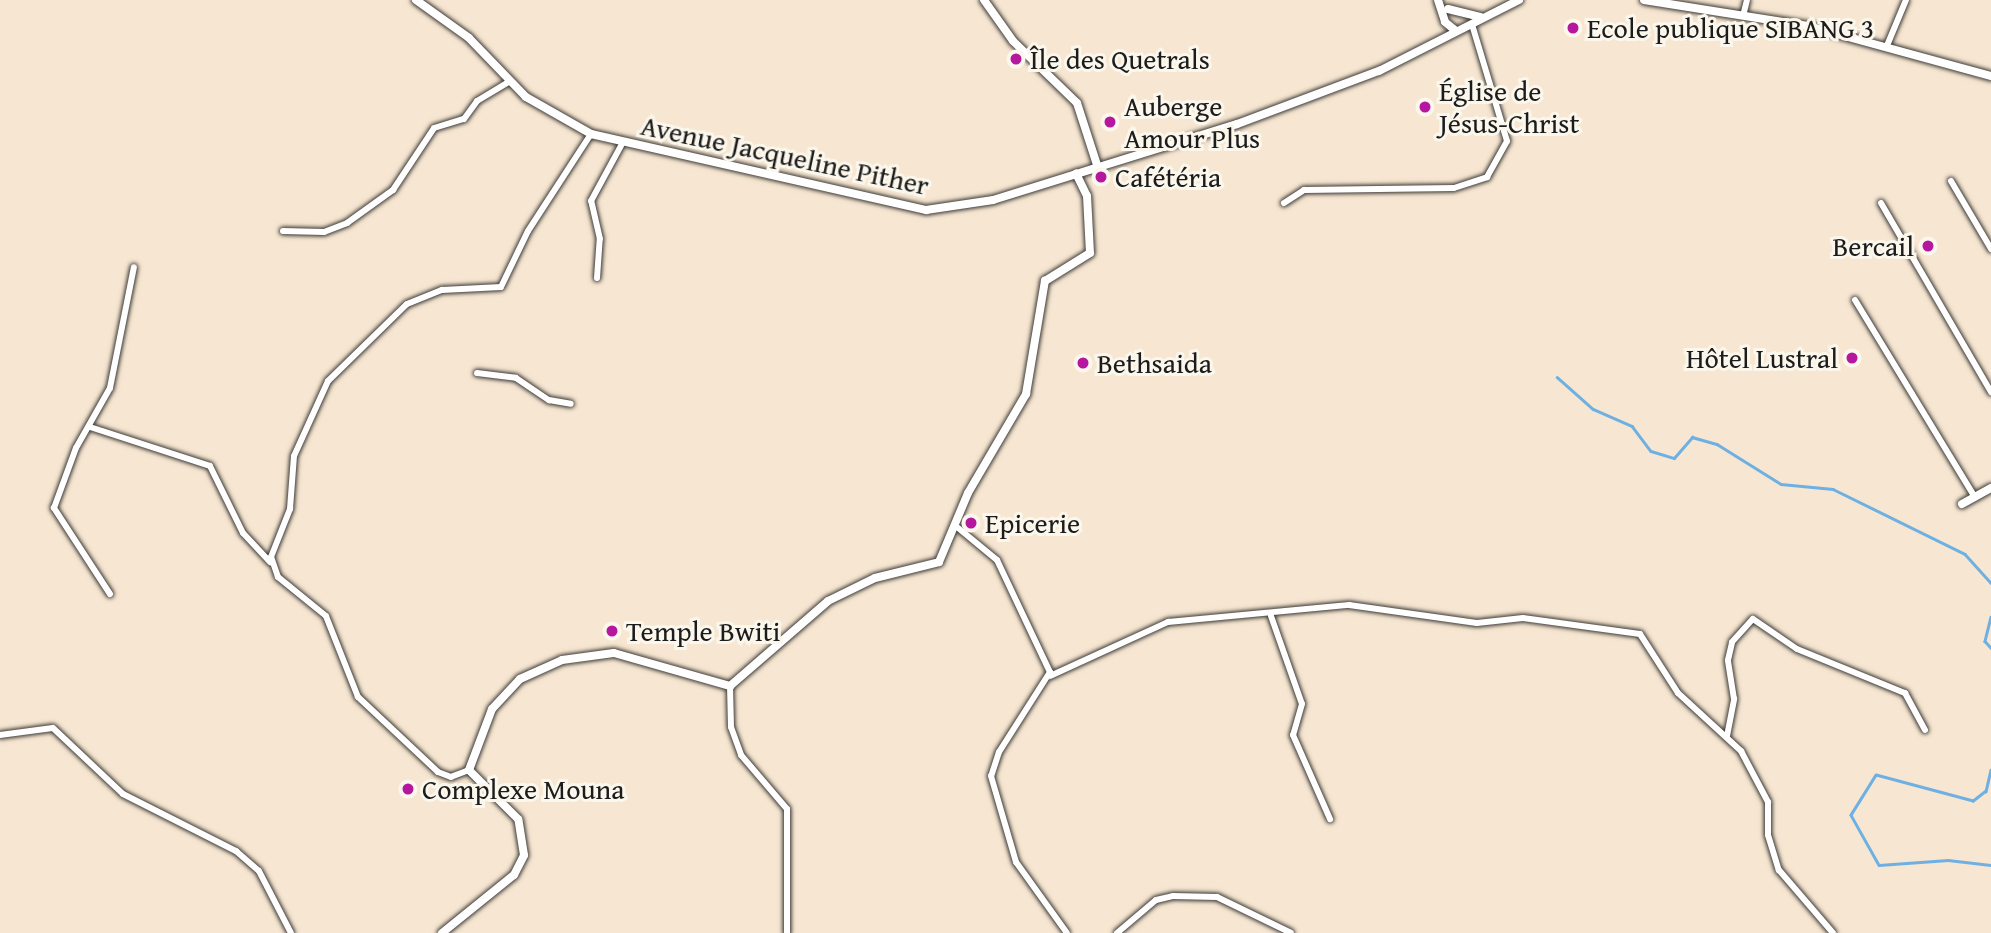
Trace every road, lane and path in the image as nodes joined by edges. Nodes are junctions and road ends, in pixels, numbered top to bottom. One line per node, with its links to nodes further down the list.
1 (416, 0): 16 (street, Avenue Jacqueline Pither)
2 (984, 0): 19 (street)
3 (1439, 0): 8 (street)
4 (1519, 0): 10 (street, Avenue Jacqueline Pither)
5 (1644, 0): 9 (street)
6 (1746, 0): 9 (street)
7 (1906, 0): 14 (street)
8 (1445, 11): 10 (street); 12 (street); 13 (street)
9 (1743, 16): 14 (street)
10 (1484, 17): 11 (street, Avenue Jacqueline Pither)
11 (1472, 23): 12 (street, Avenue Jacqueline Pither); 22 (street)
12 (1456, 31): 13 (street, Avenue Jacqueline Pither)
13 (1431, 45): 19 (street, Avenue Jacqueline Pither)
14 (1886, 48): 15 (street)
15 (1991, 76)
16 (510, 81): 17 (street, Avenue Jacqueline Pither); 24 (street)
17 (591, 134): 18 (street, Avenue Jacqueline Pither); 37 (street)
18 (622, 144): 20 (street, Avenue Jacqueline Pither); 27 (street)
19 (1097, 165): 20 (street, Avenue Jacqueline Pither)
20 (1076, 173): 36 (street)
21 (1951, 181): 25 (street)
22 (1284, 203)
23 (1881, 203): 30 (street)
24 (283, 231)
25 (1991, 249)
26 (134, 267): 32 (street)
27 (597, 278)
28 (1855, 300): 34 (street)
29 (477, 373): 31 (street)
30 (1991, 392)
31 (571, 404)
32 (90, 427): 37 (street); 38 (street)
33 (1991, 488): 34 (street)
34 (1975, 497): 35 (street)
35 (1962, 504)
36 (957, 527): 40 (street); 41 (street)
37 (271, 562): 45 (street)
38 (110, 594)
39 (1271, 616): 40 (street); 44 (street); 46 (street)
40 (1050, 676): 50 (street)
41 (730, 685): 45 (street); 49 (street)
42 (1925, 730): 44 (street)
43 (0, 735): 47 (street)
44 (1727, 736): 53 (street)
45 (469, 770): 48 (street)
46 (1329, 819)
47 (291, 933)
48 (442, 933)
49 (787, 933)
50 (1067, 933)
51 (1116, 933): 52 (street)
52 (1292, 933)
53 (1833, 933)

